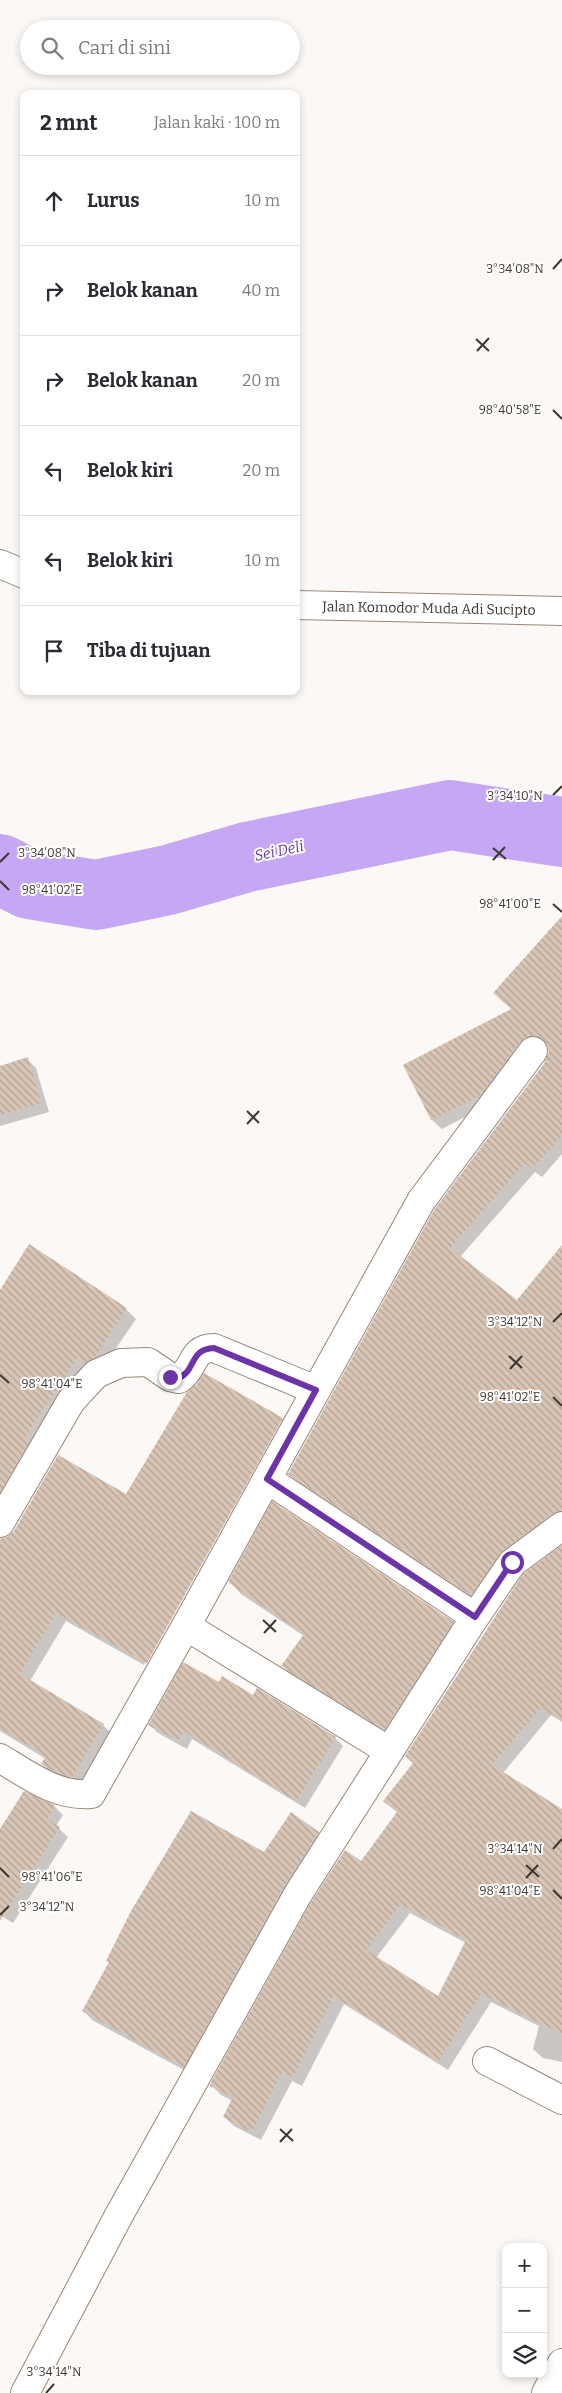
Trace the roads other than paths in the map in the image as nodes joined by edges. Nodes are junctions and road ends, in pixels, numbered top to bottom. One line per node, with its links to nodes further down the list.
1 (0, 564): 2 (street)
2 (20, 572)
3 (300, 605): 4 (street, Jalan Komodor Muda Adi Sucipto)
4 (562, 611)
5 (533, 1051): 6 (street)
6 (316, 1390): 7 (street); 8 (street)
7 (267, 1479): 10 (street); 11 (street)
8 (0, 1523)
9 (562, 1526): 10 (street)
10 (475, 1617): 12 (street)
11 (186, 1626): 12 (street); 13 (street)
12 (389, 1751): 17 (street)
13 (0, 1758)
14 (487, 2061): 15 (street)
15 (562, 2100)
16 (562, 2363): 18 (street)
17 (25, 2393)
18 (546, 2393)

